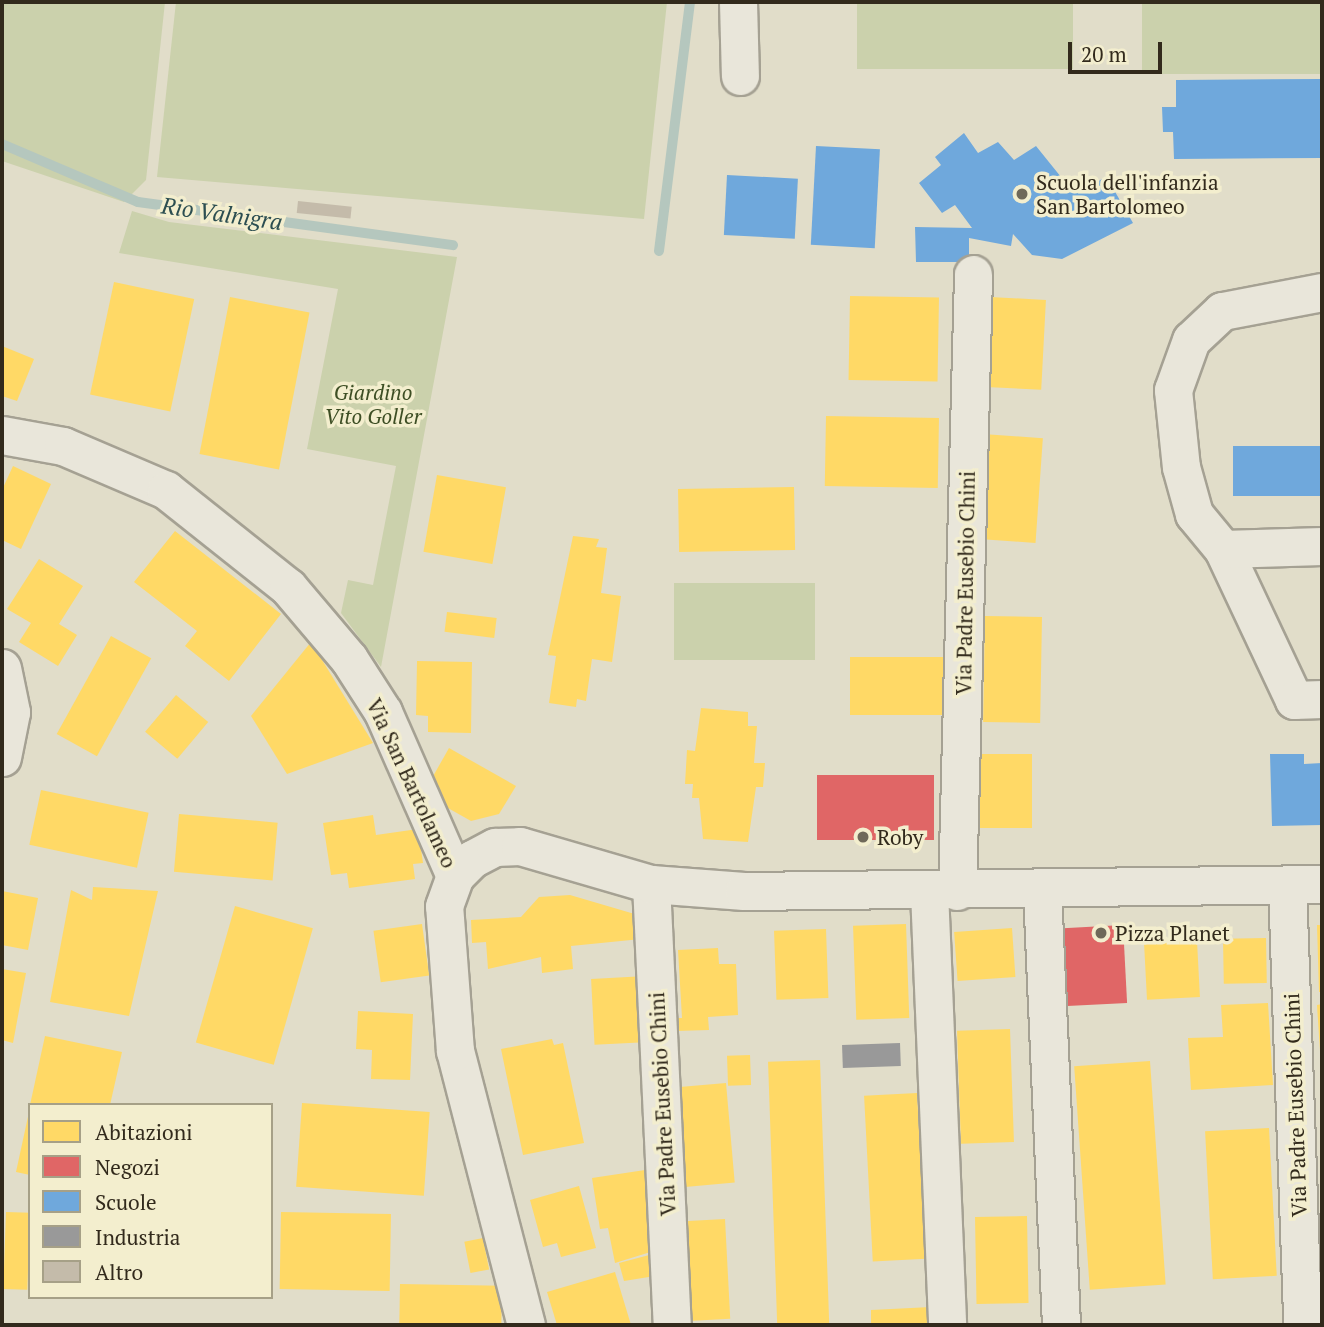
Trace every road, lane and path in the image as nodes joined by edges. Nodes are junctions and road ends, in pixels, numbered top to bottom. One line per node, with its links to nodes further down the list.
1 (738, 2): 2 (street)
2 (740, 76)
3 (973, 274): 15 (street, Via Padre Eusebio Chini)
4 (1322, 292): 7 (street)
5 (2, 436): 11 (street, Via San Bartolameo)
6 (1322, 546): 7 (street)
7 (1223, 549): 9 (street)
8 (2, 668): 10 (street)
9 (1322, 699)
10 (2, 757)
11 (455, 876): 12 (street, Via Padre Eusebio Chini); 16 (street, Via San Bartolameo)
12 (652, 884): 15 (street, Via Padre Eusebio Chini); 17 (street, Via Padre Eusebio Chini)
13 (1305, 885): 14 (street, Via Padre Eusebio Chini); 20 (street, Via Padre Eusebio Chini)
14 (1042, 890): 15 (street, Via Padre Eusebio Chini); 19 (street)
15 (943, 891): 18 (street, Via Padre Eusebio Chini)
16 (526, 1325)
17 (672, 1325)
18 (947, 1325)
19 (1061, 1325)
20 (1302, 1325)

